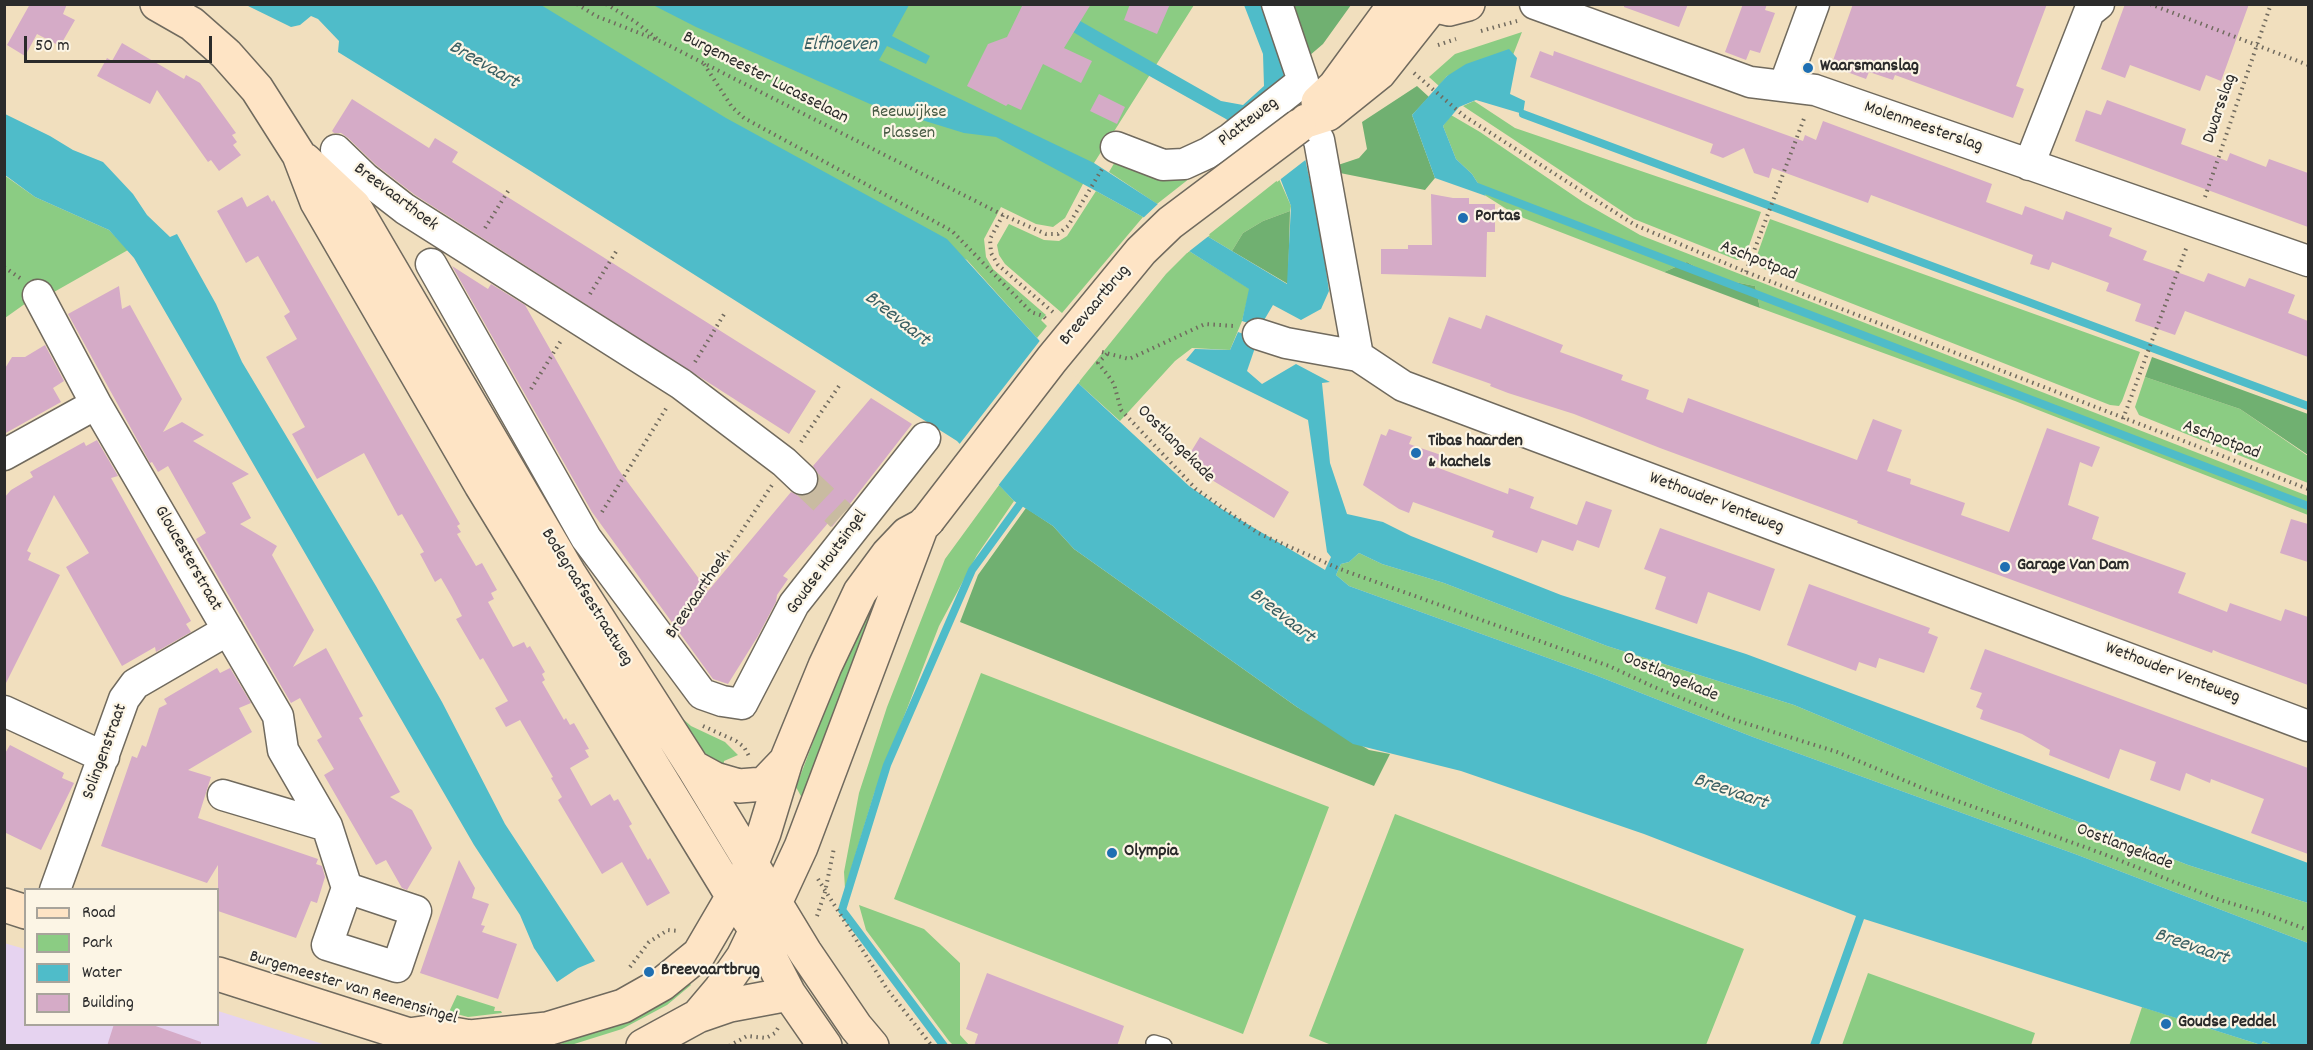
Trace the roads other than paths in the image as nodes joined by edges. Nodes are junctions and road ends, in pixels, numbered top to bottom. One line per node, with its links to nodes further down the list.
1 (158, 4): 17 (main road, Bodegraafsestraatweg)
2 (1277, 4): 12 (street, Platteweg)
3 (1395, 4): 10 (main road)
4 (1468, 4): 8 (main road)
5 (1535, 4): 9 (street, Molenmeesterslag)
6 (1814, 4): 9 (street)
7 (2099, 4): 13 (street)
8 (1430, 5): 10 (main road)
9 (1784, 86): 13 (street, Molenmeesterslag)
10 (1303, 123): 20 (street); 25 (main road, Breevaartbrug, bridge)
11 (336, 150): 14 (street, Breevaarthoek)
12 (1111, 155)
13 (2029, 165): 15 (street, Molenmeesterslag)
14 (463, 248): 16 (street, Breevaarthoek); 24 (street, Breevaarthoek)
15 (2308, 261)
16 (431, 264): 17 (street, Breevaarthoek); 27 (street, Breevaarthoek)
17 (384, 289): 32 (main road, Bodegraafsestraatweg); 38 (main road, Bodegraafsestraatweg)
18 (38, 294): 21 (street, Gloucesterstraat)
19 (1249, 330): 20 (street)
20 (1358, 356): 29 (street, Wethouder Venteweg)
21 (96, 404): 23 (street); 26 (street, Gloucesterstraat)
22 (925, 438): 27 (street, Goudse Houtsingel)
23 (4, 455)
24 (794, 471)
25 (925, 523): 31 (main road); 39 (main road)
26 (228, 630): 30 (street, Solingenstraat); 34 (street, Gloucesterstraat)
27 (666, 646)
28 (4, 711): 30 (street)
29 (2308, 726)
30 (104, 758): 36 (street, Solingenstraat)
31 (786, 761): 32 (main road); 35 (main road)
32 (693, 767): 35 (main road, Bodegraafsestraatweg)
33 (223, 795): 34 (street)
34 (327, 826): 37 (street, Gloucesterstraat)
35 (751, 865): 38 (main road, Burgemeester van Reenensingel); 39 (main road, Bodegraafsestraatweg)
36 (56, 888)
37 (347, 888)
38 (733, 897): 42 (main road, Bodegraafsestraatweg); 46 (main road, Burgemeester van Reenensingel)
39 (776, 901): 42 (main road); 49 (main road, Bodegraafsestraatweg)
40 (4, 905): 41 (main road)
41 (24, 911)
42 (756, 930): 44 (main road, Bodegraafsestraatweg); 45 (main road)
43 (219, 974): 46 (main road, Burgemeester van Reenensingel)
44 (789, 994): 45 (main road); 48 (main road, Bodegraafsestraatweg)
45 (698, 1016): 47 (main road)
46 (417, 1040)
47 (643, 1046)
48 (825, 1046)
49 (872, 1046)

